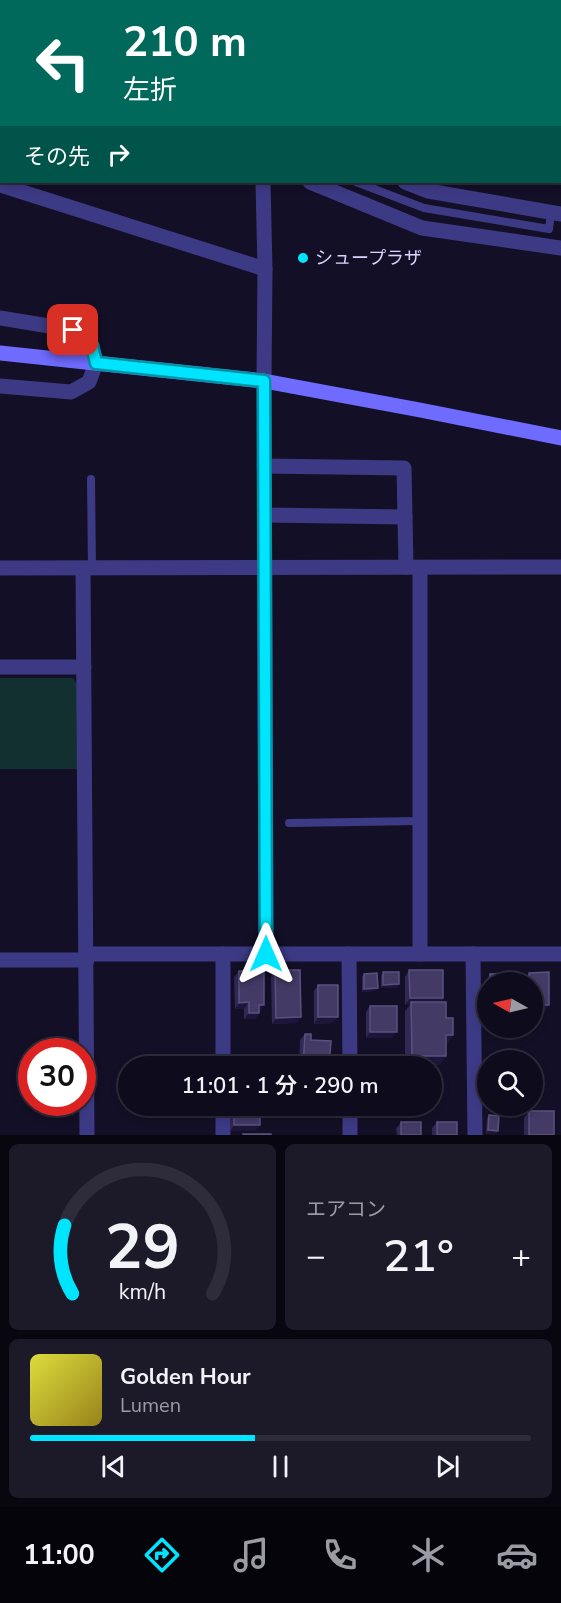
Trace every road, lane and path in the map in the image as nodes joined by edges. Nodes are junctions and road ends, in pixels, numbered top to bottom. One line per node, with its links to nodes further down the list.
1 (263, 183): 8 (street)
2 (312, 183): 7 (street)
3 (359, 183): 6 (lane)
4 (408, 183): 6 (street)
5 (0, 185): 8 (street)
6 (556, 214)
7 (561, 248)
8 (265, 269): 12 (street)
9 (0, 318): 11 (street)
10 (0, 353): 11 (street)
11 (96, 363): 12 (street); 13 (street)
12 (264, 381): 14 (street); 15 (street)
13 (0, 386)
14 (561, 438)
15 (264, 466): 17 (street); 18 (street)
16 (91, 479): 23 (lane)
17 (265, 515): 18 (street); 19 (street)
18 (405, 517): 22 (street)
19 (265, 567): 22 (street); 23 (street); 29 (street)
20 (561, 567): 22 (street)
21 (0, 568): 23 (street)
22 (413, 568): 26 (street)
23 (87, 569): 25 (street)
24 (0, 667): 25 (street)
25 (84, 667): 34 (street)
26 (420, 821): 27 (lane); 31 (street)
27 (290, 823)
28 (223, 954): 29 (street); 34 (street); 36 (street)
29 (266, 954): 30 (street)
30 (349, 954): 31 (street); 37 (street)
31 (420, 954): 32 (street)
32 (473, 954): 33 (street); 43 (street)
33 (561, 954)
34 (87, 957): 35 (street); 40 (street)
35 (0, 960)
36 (223, 1056)
37 (350, 1056)
38 (223, 1116): 41 (street)
39 (350, 1116): 42 (street)
40 (87, 1135)
41 (223, 1135)
42 (350, 1135)
43 (475, 1135)

